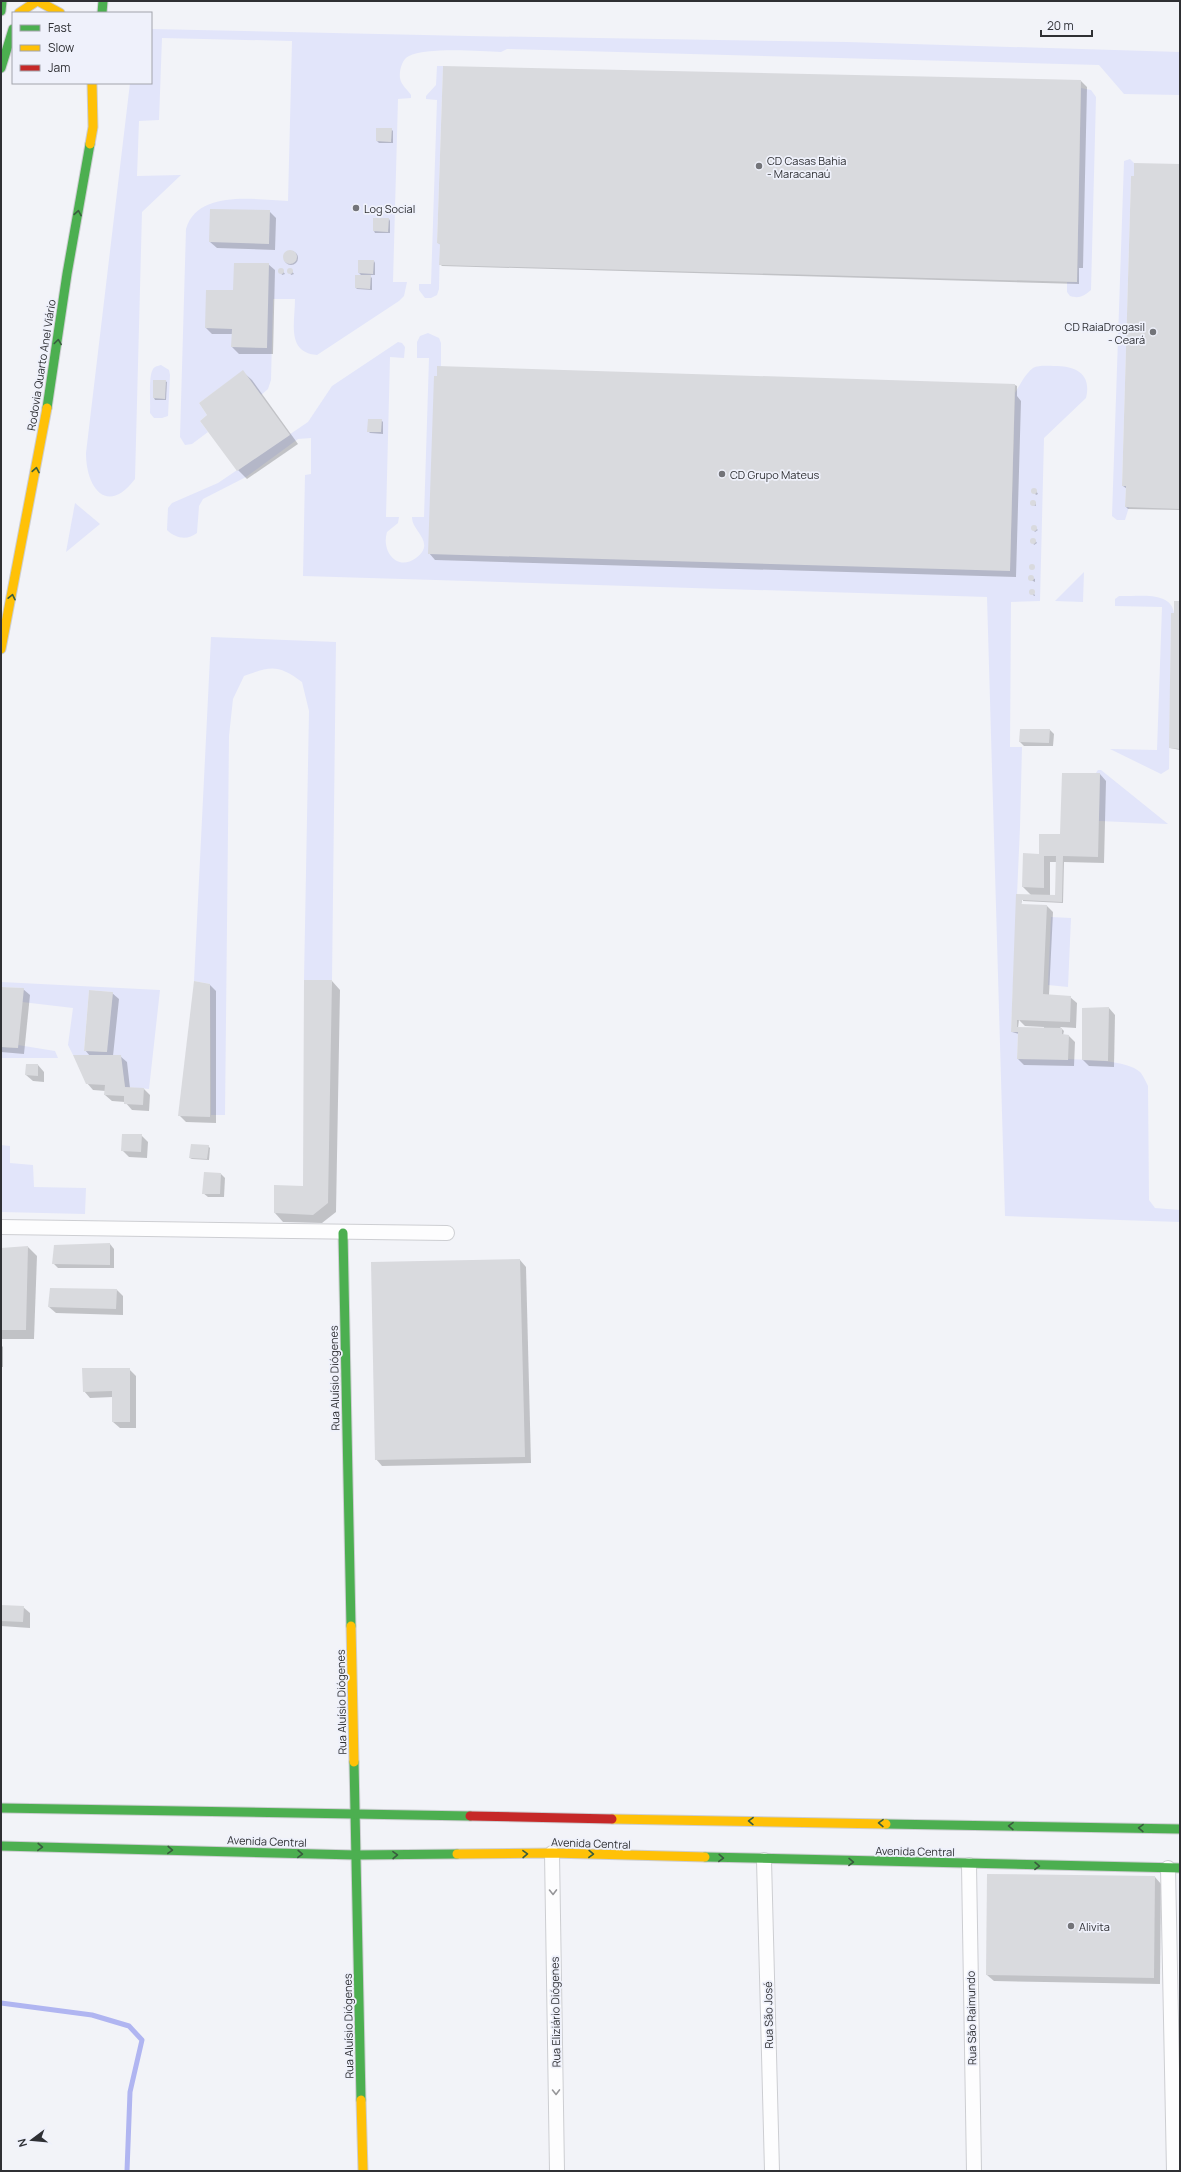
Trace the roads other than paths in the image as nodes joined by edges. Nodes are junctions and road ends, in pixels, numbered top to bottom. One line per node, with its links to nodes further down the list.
1 (2, 1): 4 (main road)
2 (38, 1): 5 (main road); 6 (main road)
3 (103, 1): 7 (main road)
4 (1, 12)
5 (21, 12)
6 (58, 12)
7 (102, 12)
8 (12, 32): 9 (main road)
9 (1, 68)
10 (83, 84): 12 (main road)
11 (92, 84): 12 (main road, Rodovia Quarto Anel Viário)
12 (93, 127): 13 (main road, Rodovia Quarto Anel Viário, one-way to 12)
13 (1, 649)
14 (1, 1227): 15 (street)
15 (343, 1233): 16 (street); 18 (main road, Rua Aluísio Diógenes)
16 (447, 1233)
17 (1, 1808): 18 (main road)
18 (355, 1814): 19 (main road, one-way to 18); 22 (main road, Rua Aluísio Diógenes)
19 (1180, 1829)
20 (1, 1846): 22 (main road, Avenida Central, one-way to 22)
21 (552, 1853): 22 (main road, Avenida Central, one-way to 21); 23 (main road, Avenida Central, one-way to 23); 28 (street, Rua Eliziário Diógenes, one-way to 28)
22 (356, 1855): 27 (main road, Rua Aluísio Diógenes)
23 (764, 1860): 24 (main road, Avenida Central, one-way to 24); 29 (street, Rua São José)
24 (969, 1865): 25 (main road, Avenida Central, one-way to 25); 30 (street, Rua São Raimundo)
25 (1174, 1868): 26 (street)
26 (1175, 2064): 31 (street)
27 (363, 2171)
28 (557, 2171)
29 (772, 2171)
30 (974, 2171)
31 (1174, 2171)

